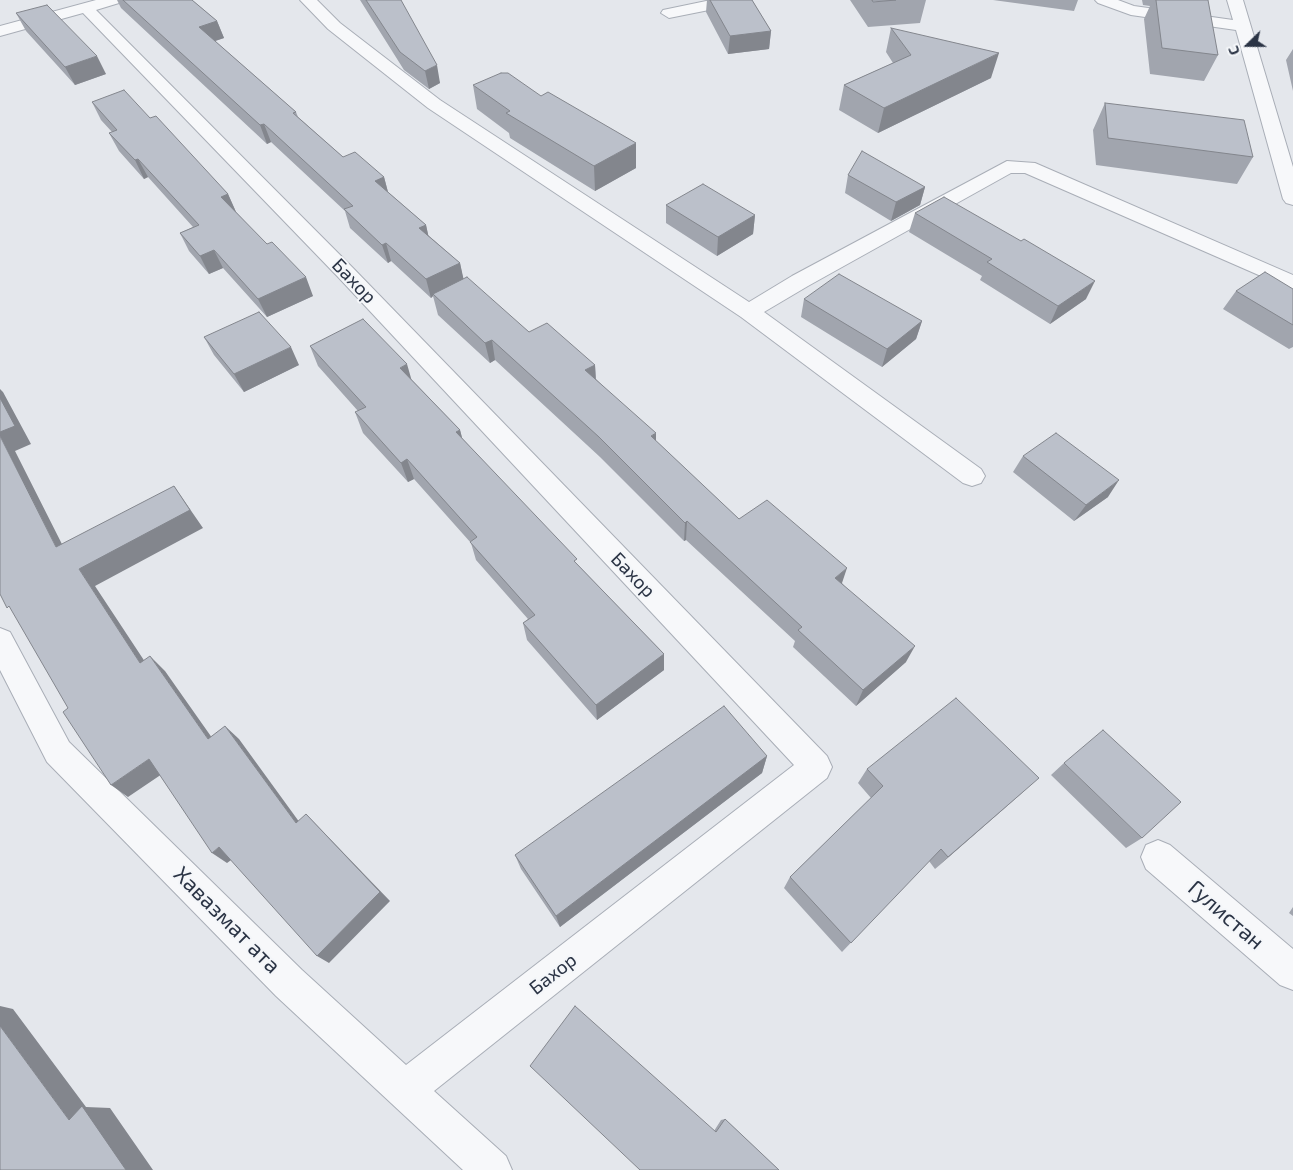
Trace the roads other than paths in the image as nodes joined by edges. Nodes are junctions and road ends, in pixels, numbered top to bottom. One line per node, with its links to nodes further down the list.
1 (114, 0): 6 (street)
2 (308, 0): 12 (street)
3 (734, 0): 7 (street)
4 (1102, 0): 8 (street)
5 (1235, 0): 8 (street)
6 (86, 8): 9 (street); 17 (street, Бахор)
7 (670, 13)
8 (1242, 26): 10 (street)
9 (0, 31)
10 (1293, 200)
11 (1293, 283): 12 (street)
12 (749, 312): 13 (street)
13 (972, 476)
14 (0, 640): 17 (street, Хавазмат ата)
15 (1158, 857): 16 (street, Гулистан)
16 (1293, 972)
17 (405, 1090): 18 (street, Хавазмат ата)
18 (492, 1170)

